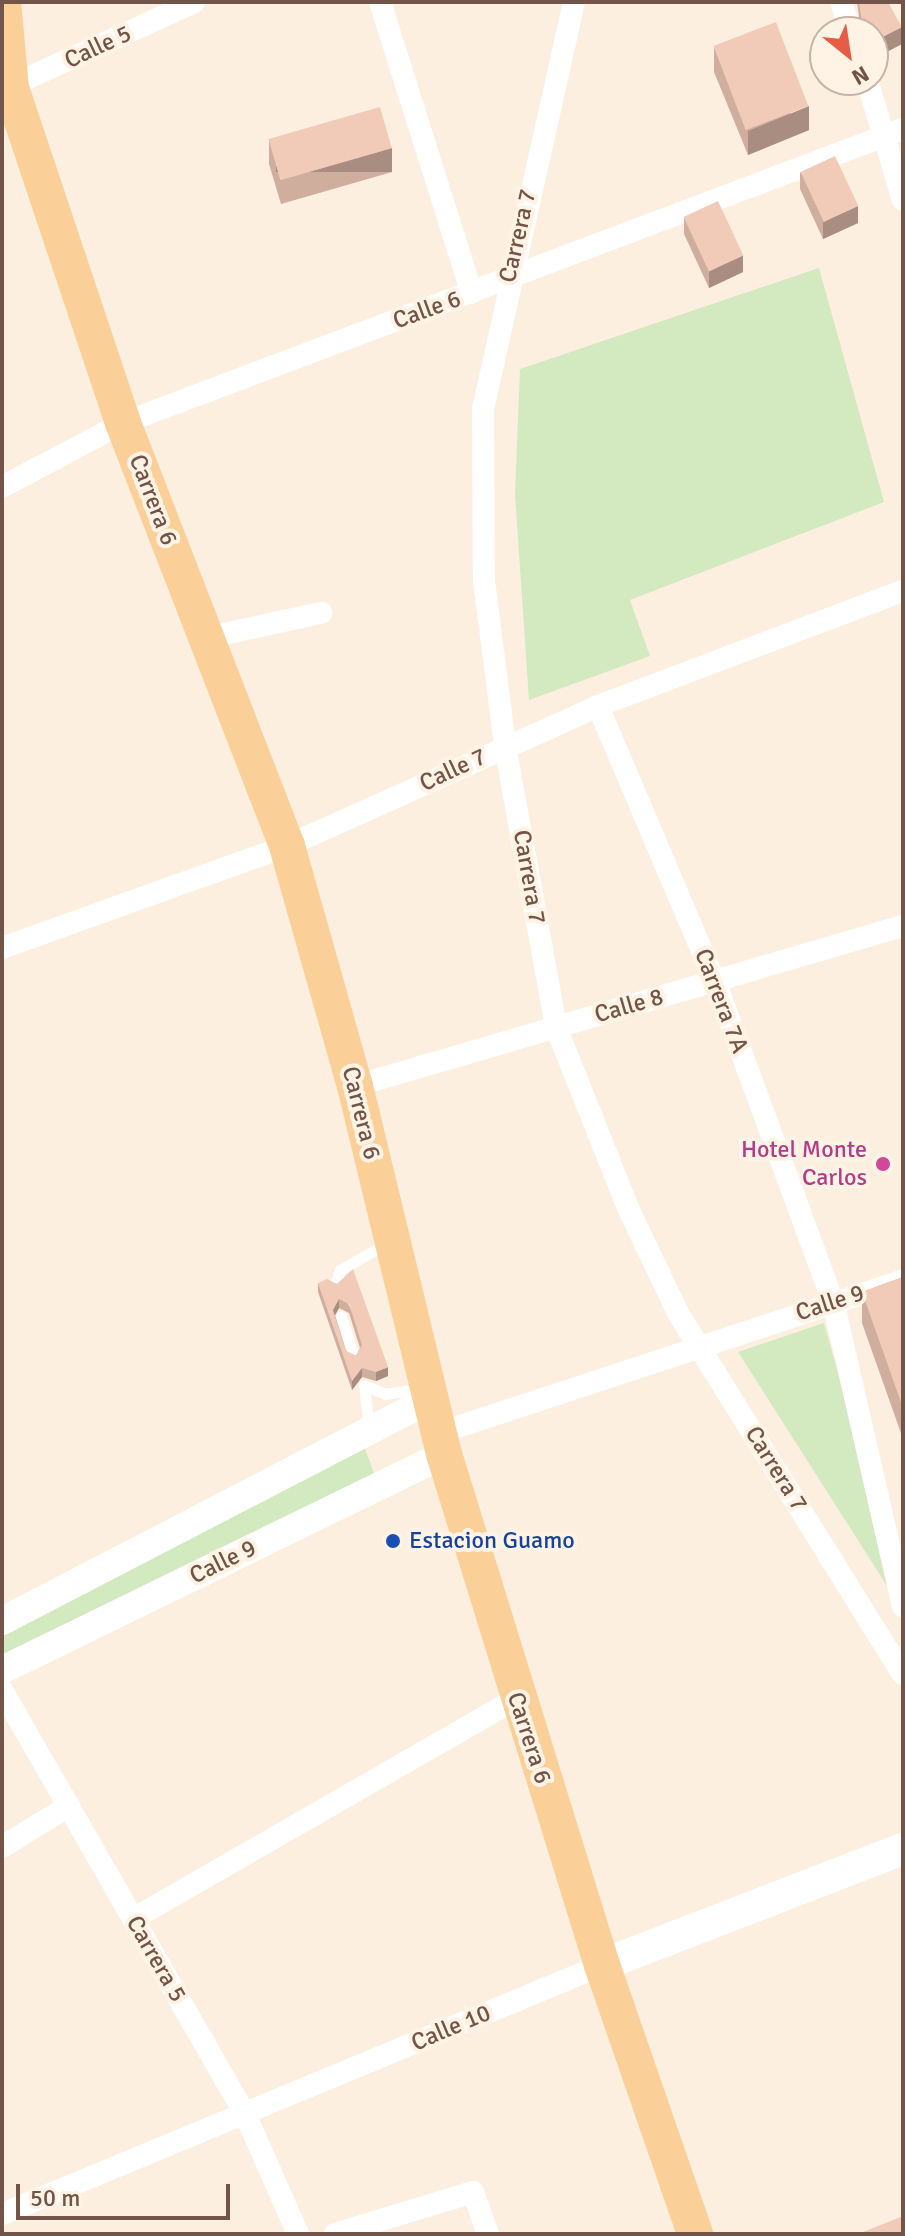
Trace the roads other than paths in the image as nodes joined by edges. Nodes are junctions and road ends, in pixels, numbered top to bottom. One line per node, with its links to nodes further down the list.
1 (3, 2): 5 (main road, Carrera 6)
2 (194, 2): 5 (street, Calle 5)
3 (380, 2): 10 (street)
4 (574, 2): 9 (street, Carrera 7)
5 (6, 89): 11 (main road, Carrera 6)
6 (875, 96): 7 (street)
7 (894, 132): 8 (street); 9 (street, Calle 6)
8 (903, 200)
9 (509, 276): 10 (street, Calle 6); 17 (street, Carrera 7)
10 (472, 293): 11 (street, Calle 6)
11 (123, 423): 12 (street, Calle 6); 15 (main road, Carrera 6)
12 (2, 487)
13 (903, 591): 16 (street, Calle 7)
14 (321, 613): 15 (street)
15 (206, 638): 18 (main road, Carrera 6)
16 (598, 706): 17 (street, Calle 7); 21 (street, Carrera 7A)
17 (505, 746): 18 (street, Calle 7); 22 (street, Carrera 7)
18 (287, 846): 20 (street, Calle 7); 23 (main road, Carrera 6)
19 (903, 926): 21 (street, Calle 8)
20 (2, 948)
21 (715, 981): 22 (street, Calle 8); 27 (street, Carrera 7A)
22 (556, 1027): 23 (street, Calle 8); 35 (street, Carrera 7)
23 (355, 1086): 24 (main road, Carrera 6)
24 (393, 1240): 26 (lane); 30 (main road, Carrera 6)
25 (903, 1280): 27 (street, Calle 9)
26 (335, 1285)
27 (833, 1301): 30 (street, Calle 9); 32 (street, Carrera 7A)
28 (341, 1316): 29 (lane)
29 (354, 1356)
30 (436, 1418): 31 (street, Calle 9); 31 (lane); 34 (street, Calle 9); 37 (main road, Carrera 6)
31 (369, 1431): 33 (street, Calle 9)
32 (903, 1606)
33 (2, 1621)
34 (2, 1670)
35 (903, 1674)
36 (2, 1690): 38 (street, Carrera 5)
37 (516, 1699): 41 (street); 42 (main road, Carrera 6)
38 (69, 1806): 39 (street); 41 (street, Carrera 5)
39 (2, 1847)
40 (903, 1849): 42 (main road, Calle 10)
41 (133, 1919): 43 (street, Carrera 5)
42 (602, 1965): 43 (street, Calle 10); 48 (main road, Carrera 6)
43 (246, 2116): 44 (street, Calle 10); 45 (street, Carrera 5)
44 (2, 2214)
45 (298, 2234)
46 (335, 2234): 47 (street)
47 (488, 2234)
48 (695, 2234)

